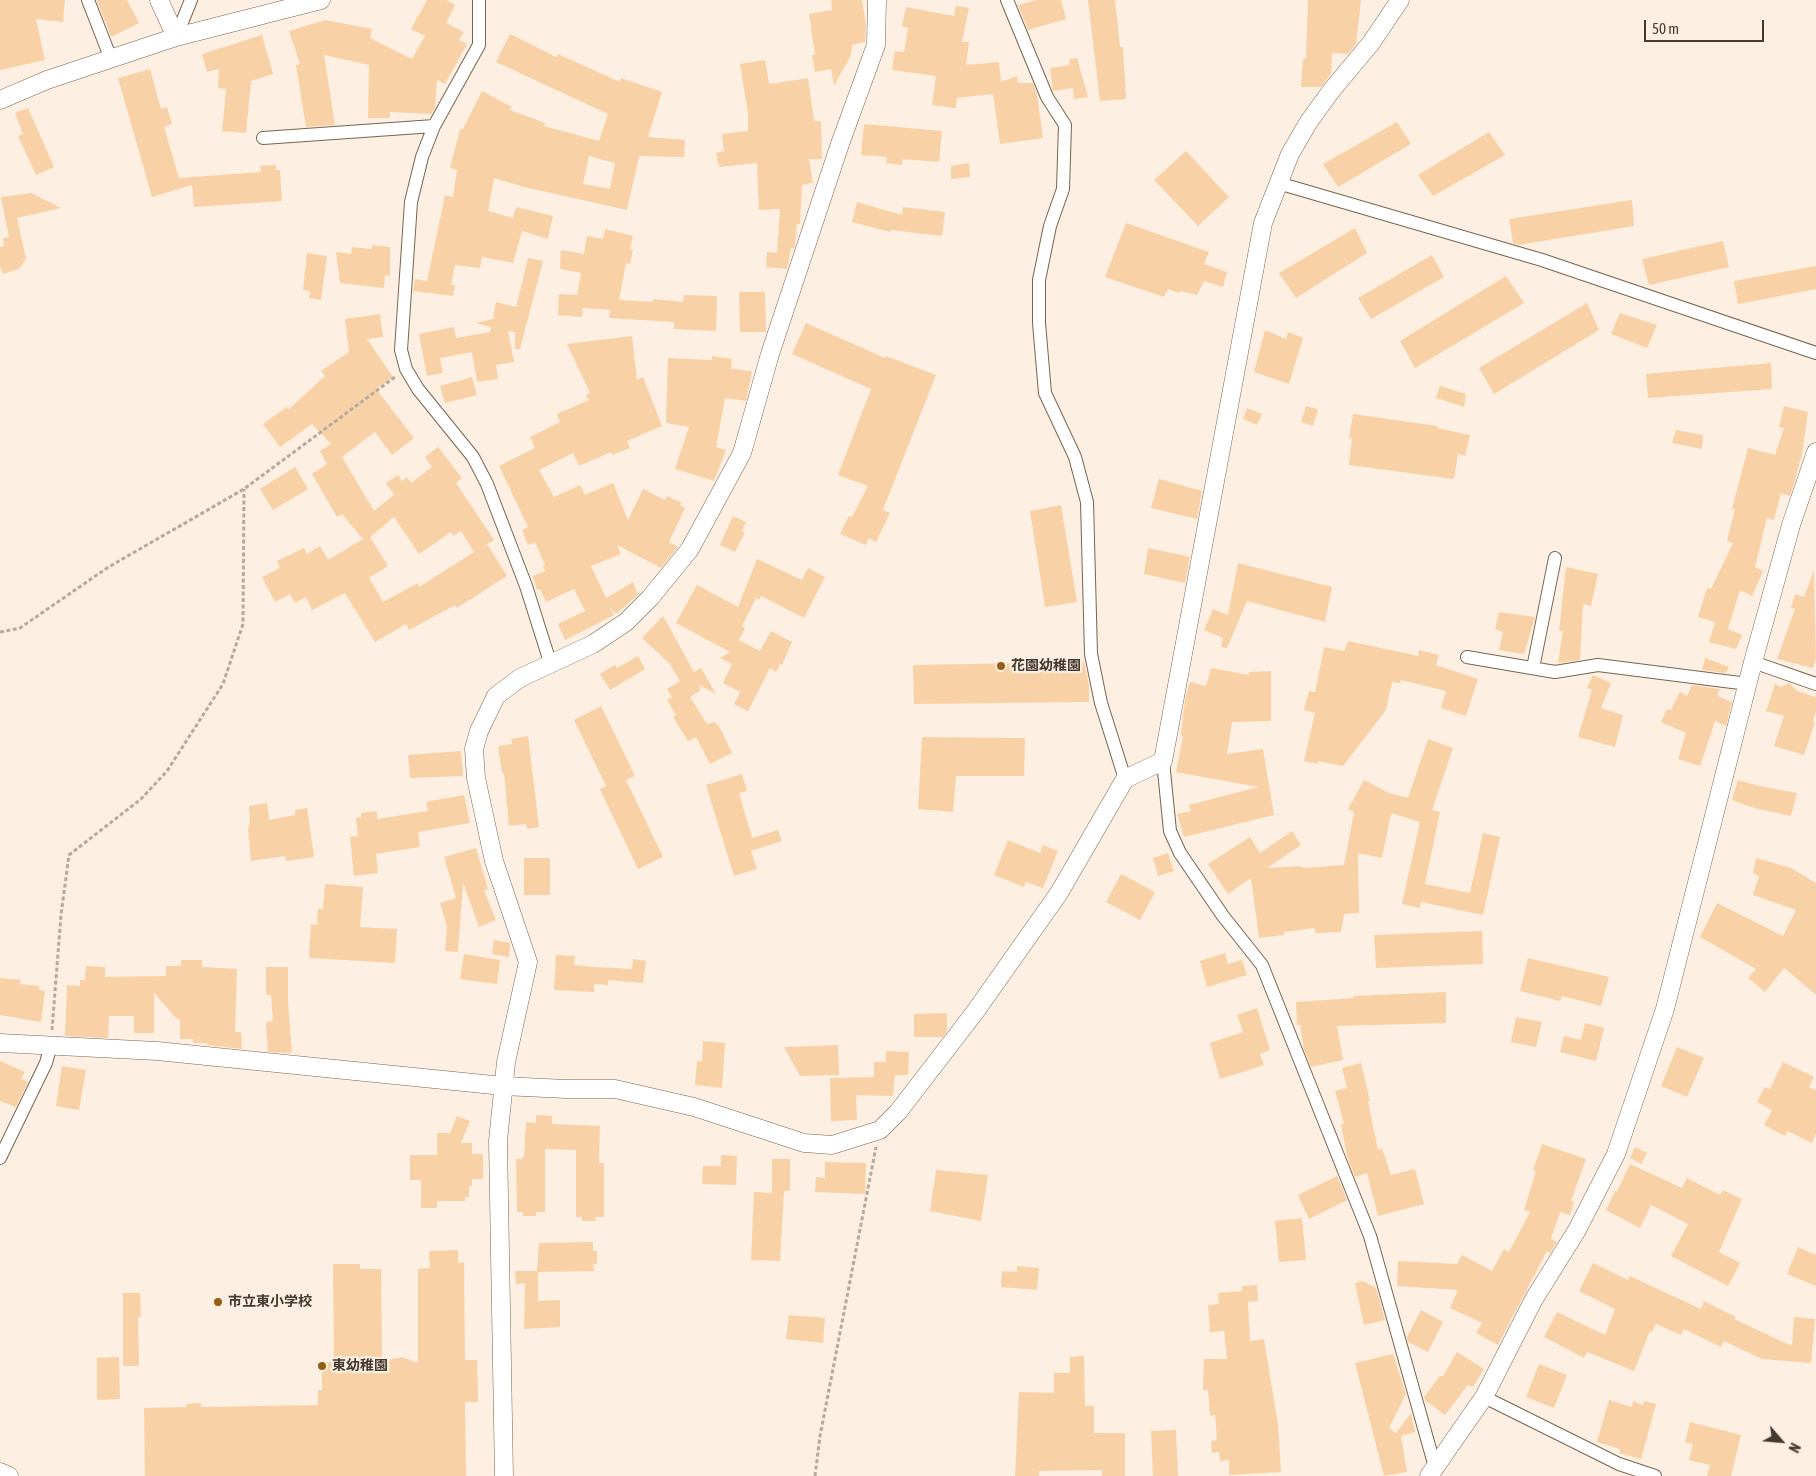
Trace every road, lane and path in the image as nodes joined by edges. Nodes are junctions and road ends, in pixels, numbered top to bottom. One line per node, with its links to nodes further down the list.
1 (88, 0): 10 (street)
2 (159, 0): 9 (street)
3 (191, 0): 9 (street)
4 (321, 0): 9 (street)
5 (479, 0): 12 (street)
6 (877, 0): 22 (street)
7 (1007, 0): 28 (street)
8 (1400, 0): 14 (street)
9 (176, 36): 10 (street)
10 (110, 59): 11 (street)
11 (0, 100)
12 (434, 126): 13 (street); 16 (street)
13 (263, 138)
14 (1278, 183): 15 (street); 27 (street)
15 (1816, 353)
16 (406, 369): 18 (path); 22 (street)
17 (1816, 452): 23 (street)
18 (244, 489): 20 (path); 30 (path)
19 (1554, 558): 24 (street)
20 (0, 632)
21 (1468, 657): 24 (street)
22 (550, 662): 31 (street)
23 (1753, 662): 25 (street); 26 (street)
24 (1533, 668): 25 (street)
25 (1748, 684): 34 (street)
26 (1816, 684)
27 (1163, 761): 28 (street); 35 (street)
28 (1125, 779): 32 (street)
29 (0, 1043): 30 (street)
30 (51, 1044): 31 (street); 33 (street)
31 (503, 1086): 32 (street); 38 (street)
32 (880, 1130): 39 (path)
33 (0, 1158)
34 (1484, 1397): 35 (street); 40 (street)
35 (1432, 1471)
36 (0, 1472): 37 (street)
37 (9, 1476)
38 (504, 1476)
39 (815, 1476)
40 (1655, 1476)

